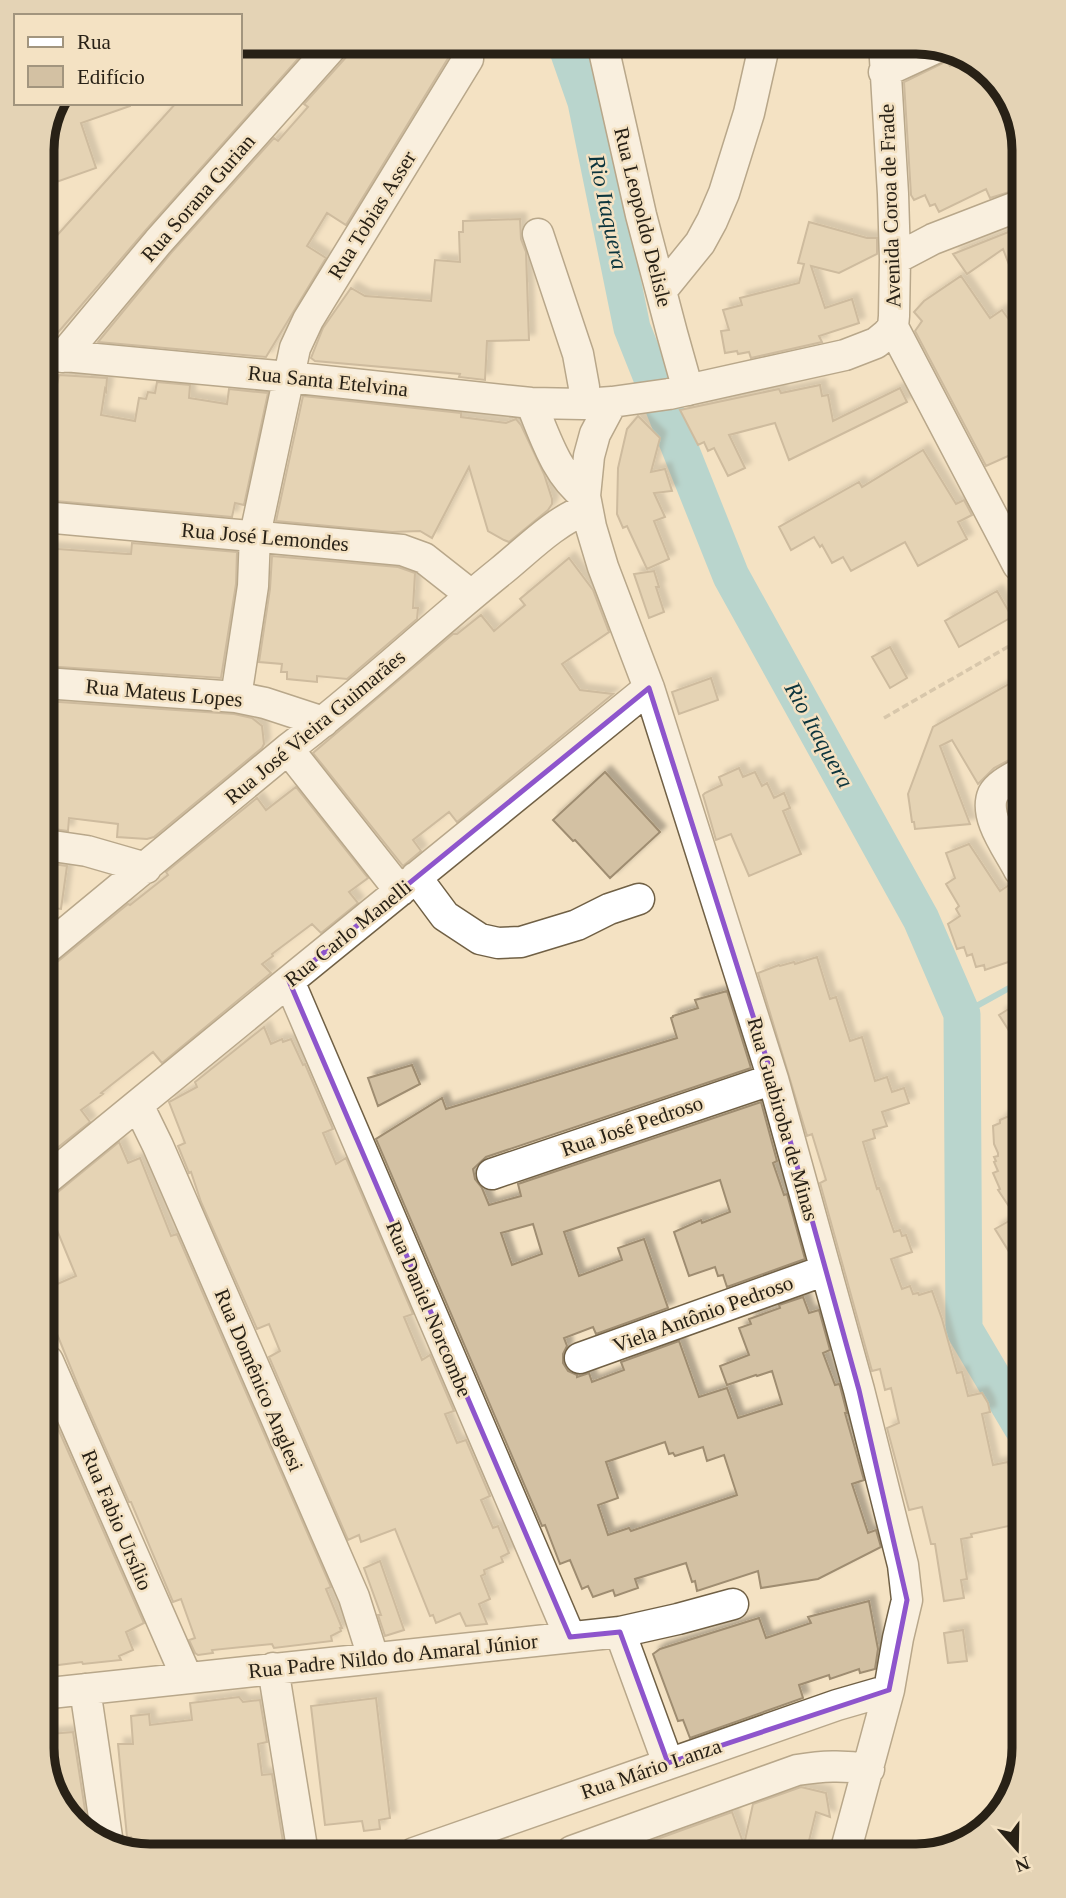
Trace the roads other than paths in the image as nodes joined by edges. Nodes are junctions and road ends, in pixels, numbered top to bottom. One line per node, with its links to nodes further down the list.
1 (325, 54): 15 (street, Rua Sorana Gurian)
2 (605, 54): 13 (street, Rua Leopoldo Delisle)
3 (762, 54): 13 (street)
4 (884, 54): 7 (street, Avenida Coroa de Frade)
5 (923, 54): 7 (street)
6 (468, 59): 17 (street, Rua Tobias Asser)
7 (884, 72): 8 (street, Avenida Coroa de Frade)
8 (893, 194): 10 (street); 12 (street, Avenida Coroa de Frade)
9 (1012, 209): 10 (street)
10 (953, 231): 12 (street)
11 (538, 234): 19 (street)
12 (895, 259): 14 (street, Avenida Coroa de Frade)
13 (661, 291): 18 (street, Rua Leopoldo Delisle)
14 (893, 327): 18 (street, Avenida Coroa de Frade); 24 (street)
15 (54, 353)
16 (54, 355): 17 (street, Rua Santa Etelvina)
17 (288, 377): 20 (street, Rua Santa Etelvina); 23 (street, Rua Tobias Asser)
18 (679, 392): 19 (street, Avenida Coroa de Frade)
19 (607, 402): 20 (street, Rua Santa Etelvina); 21 (street, Rua Guabiroba de Minas)
20 (531, 403): 21 (street)
21 (586, 503): 25 (street, Rua José Vieira Guimarães); 27 (street, Rua Guabiroba de Minas)
22 (54, 518): 23 (street, Rua José Lemondes)
23 (255, 536): 25 (street, Rua José Lemondes); 28 (street, Rua Tobias Asser)
24 (1012, 554)
25 (471, 595): 29 (street, Rua José Vieira Guimarães)
26 (54, 684): 28 (street, Rua Mateus Lopes)
27 (649, 688): 35 (street, Rua Carlo Manelli); 39 (street, Rua Guabiroba de Minas)
28 (236, 697): 29 (street, Rua Mateus Lopes)
29 (323, 722): 30 (street, Rua José Vieira Guimarães)
30 (288, 748): 34 (street, Rua José Vieira Guimarães); 35 (street)
31 (1012, 779): 33 (street)
32 (54, 846): 34 (street)
33 (1012, 857)
34 (146, 868): 37 (street, Rua José Vieira Guimarães)
35 (408, 884): 36 (street); 38 (street, Rua Carlo Manelli)
36 (639, 899)
37 (54, 943)
38 (289, 981): 40 (street, Rua Carlo Manelli); 48 (street, Rua Daniel Norcombe)
39 (773, 1079): 42 (street, Rua José Pedroso); 43 (street, Rua Guabiroba de Minas)
40 (138, 1105): 41 (street, Rua Carlo Manelli); 49 (street, Rua Domênico Anglesi)
41 (54, 1173)
42 (492, 1174)
43 (826, 1270): 44 (street, Viela Antônio Pedroso); 53 (street, Rua Guabiroba de Minas)
44 (580, 1359)
45 (54, 1375): 51 (street, Rua Fabio Ursílio)
46 (733, 1604): 47 (street, Rua Padre Nildo do Amaral Júnior)
47 (620, 1632): 48 (street, Rua Padre Nildo do Amaral Júnior); 55 (street)
48 (570, 1637): 49 (street, Rua Padre Nildo do Amaral Júnior)
49 (373, 1657): 50 (street, Rua Padre Nildo do Amaral Júnior)
50 (273, 1668): 51 (street, Rua Padre Nildo do Amaral Júnior); 58 (street)
51 (187, 1678): 52 (street, Rua Padre Nildo do Amaral Júnior)
52 (85, 1689): 54 (street, Rua Padre Nildo do Amaral Júnior); 57 (street)
53 (889, 1690): 55 (street, Rua Mário Lanza); 56 (street, Rua Guabiroba de Minas)
54 (54, 1693)
55 (668, 1763): 59 (street, Rua Mário Lanza)
56 (869, 1769): 60 (street); 61 (street, Rua Guabiroba de Minas)
57 (106, 1833)
58 (301, 1844)
59 (439, 1844)
60 (594, 1844)
61 (847, 1844)

